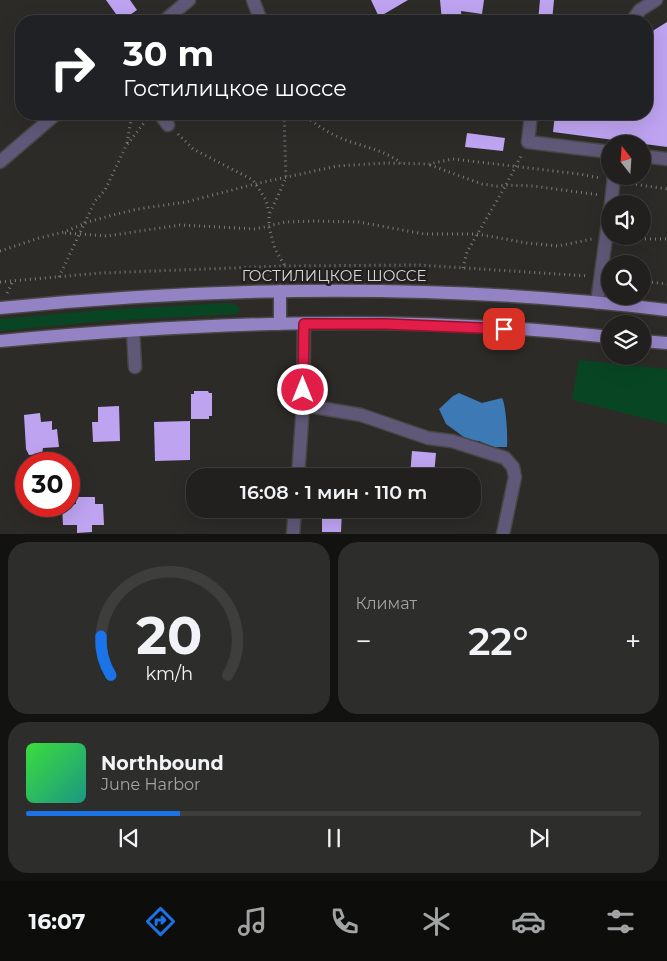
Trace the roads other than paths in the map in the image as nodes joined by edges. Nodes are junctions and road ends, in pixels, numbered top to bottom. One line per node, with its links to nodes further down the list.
1 (189, 0): 4 (street)
2 (254, 0): 5 (street)
3 (656, 0): 6 (street)
4 (171, 15)
5 (259, 15)
6 (636, 15)
7 (49, 120): 14 (street)
8 (164, 120): 10 (street)
9 (530, 120): 11 (street)
10 (168, 125)
11 (601, 151)
12 (651, 157): 13 (street)
13 (667, 159)
14 (0, 162)
15 (605, 245): 17 (street)
16 (280, 291): 17 (main road, ГОСТИЛИЦКОЕ ШОССЕ); 18 (main road, ГОСТИЛИЦКОЕ ШОССЕ); 20 (main road)
17 (597, 303): 19 (main road, ГОСТИЛИЦКОЕ ШОССЕ)
18 (0, 308)
19 (667, 310)
20 (280, 324): 21 (main road); 22 (main road)
21 (304, 324): 23 (main road); 28 (street)
22 (133, 330): 24 (main road); 27 (street)
23 (601, 336)
24 (0, 342)
25 (651, 342): 26 (main road)
26 (667, 343)
27 (135, 367)
28 (303, 405): 29 (street); 32 (street)
29 (299, 468)
30 (294, 518): 31 (street)
31 (293, 534)
32 (504, 534)

